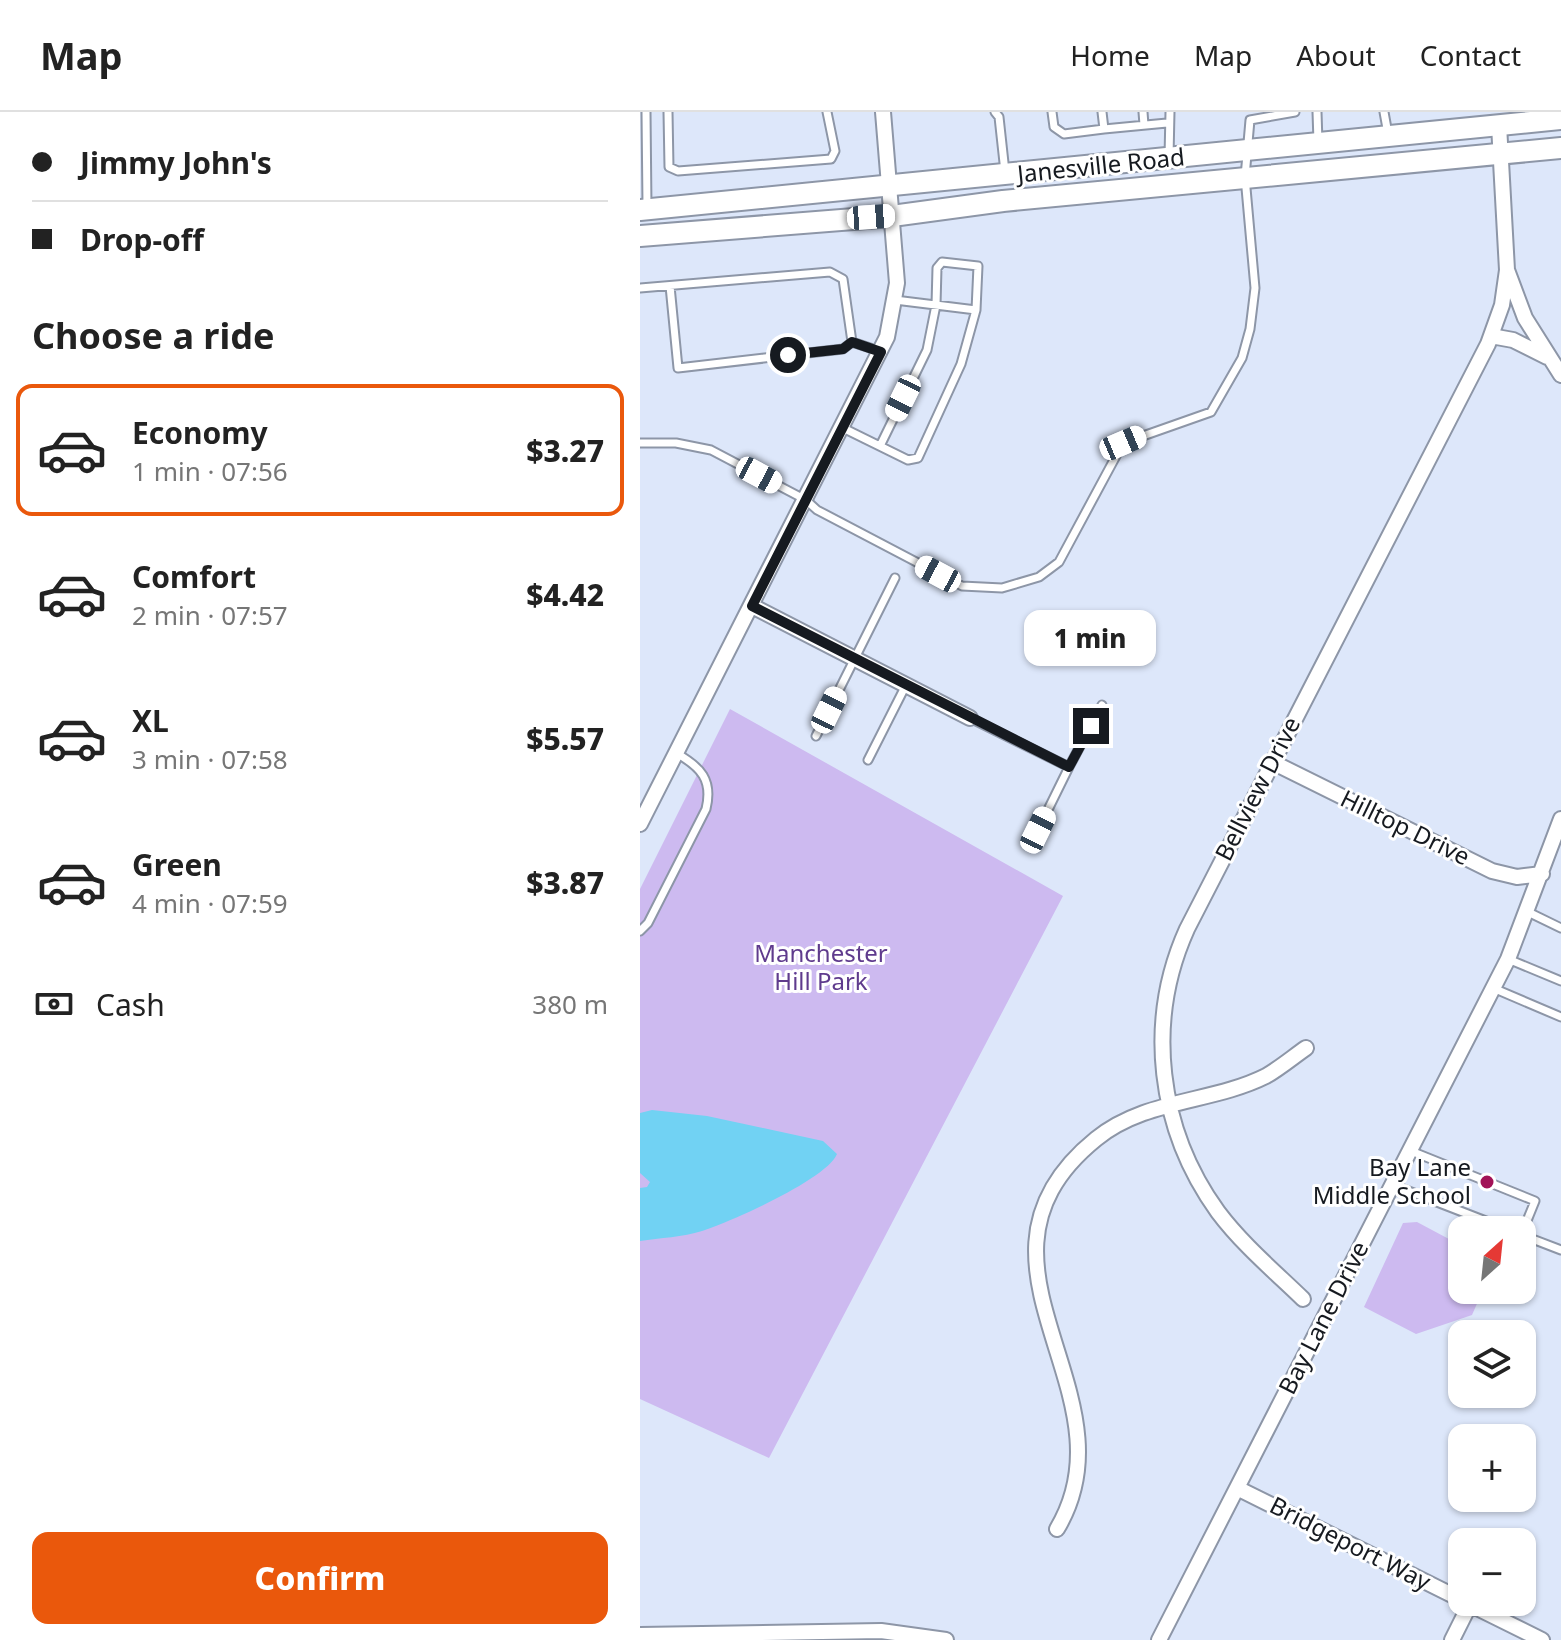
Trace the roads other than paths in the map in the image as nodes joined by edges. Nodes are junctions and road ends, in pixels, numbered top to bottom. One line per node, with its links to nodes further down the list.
1 (646, 112): 29 (lane)
2 (668, 112): 3 (lane)
3 (827, 112)
4 (883, 112): 28 (street)
5 (995, 112): 26 (lane)
6 (1052, 112): 19 (lane)
7 (1102, 112): 19 (lane)
8 (1143, 112): 18 (lane)
9 (1170, 112): 17 (lane)
10 (1256, 112): 15 (lane)
11 (1295, 112): 15 (lane)
12 (1317, 112): 21 (lane)
13 (1384, 112): 20 (lane)
14 (1561, 119): 16 (main road, Janesville Road)
15 (1250, 120): 23 (lane)
16 (1501, 122): 20 (main road, Janesville Road); 24 (street)
17 (1167, 123): 18 (lane); 25 (lane)
18 (1144, 125): 19 (lane)
19 (1104, 129)
20 (1388, 136): 21 (main road, Janesville Road)
21 (1318, 143): 23 (main road, Janesville Road)
22 (1561, 148): 24 (main road, Janesville Road)
23 (1248, 151): 25 (main road, Janesville Road); 27 (lane)
24 (1501, 154): 27 (main road, Janesville Road); 32 (street)
25 (1169, 159): 26 (main road, Janesville Road)
26 (1005, 176): 28 (main road, Janesville Road)
27 (1245, 177): 30 (main road, Janesville Road); 46 (lane)
28 (889, 188): 29 (main road, Janesville Road); 30 (street)
29 (643, 210)
30 (892, 216): 31 (main road, Janesville Road); 35 (street)
31 (640, 236)
32 (1507, 270): 38 (street, Bellview Drive); 41 (street)
33 (670, 286): 34 (lane); 39 (lane); 39 (lane)
34 (640, 288)
35 (895, 300): 36 (lane); 40 (street)
36 (936, 305): 37 (lane); 37 (lane); 45 (lane)
37 (976, 310): 45 (lane)
38 (1491, 336): 41 (street); 56 (street, Bellview Drive)
39 (852, 342): 40 (lane)
40 (881, 352): 43 (street)
41 (1547, 357): 42 (street)
42 (1561, 375)
43 (843, 428): 45 (lane); 46 (street)
44 (640, 443): 46 (lane)
45 (880, 446)
46 (806, 500): 48 (street)
47 (895, 578): 49 (lane)
48 (752, 606): 49 (street); 54 (street)
49 (854, 658): 50 (street); 53 (lane)
50 (906, 685): 52 (street); 55 (lane)
51 (1102, 705): 57 (lane)
52 (970, 718): 57 (lane)
53 (816, 736)
54 (676, 753): 59 (street); 64 (lane)
55 (868, 760)
56 (1272, 762): 61 (street, Hilltop Drive); 70 (street, Bellview Drive)
57 (1069, 767): 60 (lane)
58 (1561, 819): 61 (street, Bay Lane Drive)
59 (640, 824)
60 (1038, 830)
61 (1542, 874): 62 (street, Bay Lane Drive)
62 (1528, 912): 63 (lane); 65 (street, Bay Lane Drive)
63 (1561, 928)
64 (640, 931)
65 (1508, 959): 66 (lane); 67 (street, Bay Lane Drive)
66 (1561, 981)
67 (1493, 988): 68 (lane); 71 (street, Bay Lane Drive)
68 (1561, 1017)
69 (1306, 1048): 70 (street)
70 (1169, 1105): 77 (street, Bellview Drive); 79 (street)
71 (1410, 1151): 72 (street, Bay Lane Drive); 74 (lane)
72 (1393, 1185): 73 (lane); 78 (street, Bay Lane Drive)
73 (1473, 1216)
74 (1529, 1216)
75 (1536, 1240): 76 (lane)
76 (1561, 1250)
77 (1303, 1299)
78 (1237, 1488): 80 (street, Bridgeport Way); 85 (street, Bay Lane Drive)
79 (1057, 1529)
80 (1448, 1593)
81 (1461, 1616): 86 (street)
82 (1494, 1616): 87 (street, Bridgeport Way)
83 (640, 1635): 84 (street)
84 (946, 1640)
85 (1159, 1640)
86 (1452, 1640)
87 (1542, 1640)

